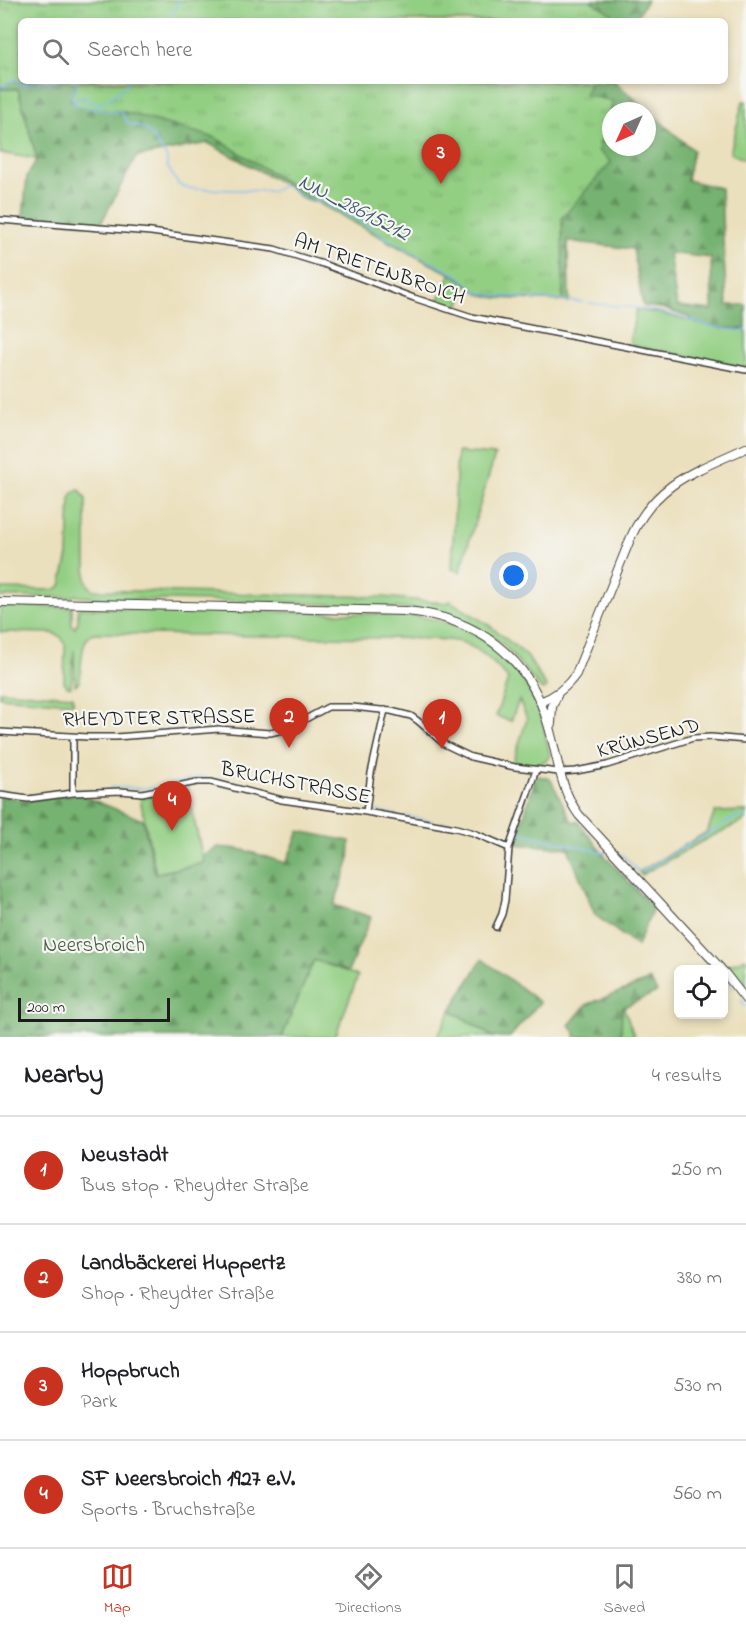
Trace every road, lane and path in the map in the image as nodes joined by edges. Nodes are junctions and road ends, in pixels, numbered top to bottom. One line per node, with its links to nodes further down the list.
1 (0, 220): 2 (street, AM TRIETENBROICH)
2 (746, 370)
3 (746, 448): 5 (main road)
4 (0, 602): 6 (main road)
5 (558, 693): 6 (main road); 10 (main road)
6 (540, 702): 10 (main road)
7 (385, 710): 9 (street, RHEYDTER STRASSE); 12 (street, RHEYDTER STRASSE); 16 (street)
8 (0, 732): 9 (street, RHEYDTER STRASSE)
9 (73, 737): 14 (street)
10 (552, 738): 13 (main road)
11 (746, 740): 13 (street, KRÜNSEND)
12 (536, 770): 13 (street, RHEYDTER STRASSE); 17 (street)
13 (559, 772): 19 (main road)
14 (74, 793): 15 (street, BRUCHSTRASSE); 16 (street, BRUCHSTRASSE)
15 (0, 795)
16 (366, 812): 17 (street, BRUCHSTRASSE)
17 (509, 848): 18 (street)
18 (496, 927)
19 (716, 965)
20 (728, 978): 21 (main road)
21 (746, 1000)

